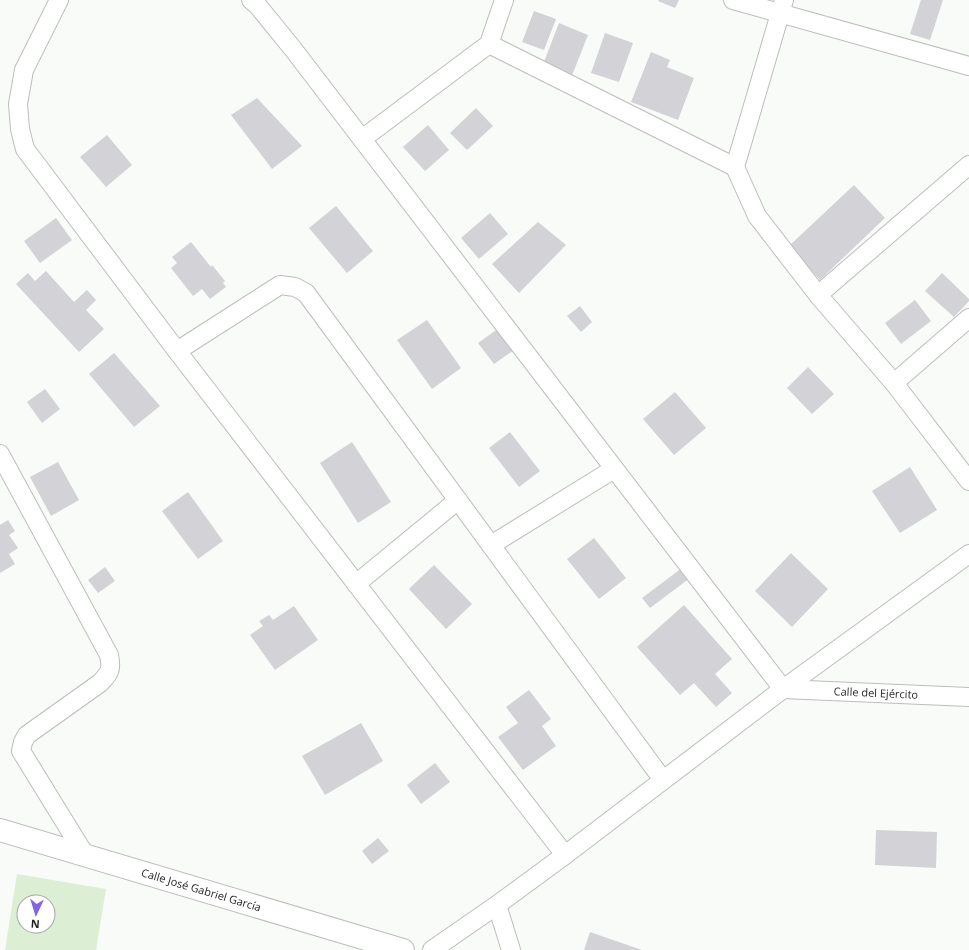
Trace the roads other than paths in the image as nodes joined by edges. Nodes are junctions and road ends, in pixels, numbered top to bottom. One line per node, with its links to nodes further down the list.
1 (59, 0): 13 (street)
2 (251, 0): 8 (street)
3 (504, 0): 6 (street)
4 (733, 0): 5 (street)
5 (782, 7): 7 (street); 10 (street)
6 (488, 44): 8 (street); 10 (street)
7 (969, 66)
8 (362, 139): 16 (street)
9 (969, 165): 11 (street)
10 (735, 167): 11 (street)
11 (818, 295): 14 (street)
12 (969, 318): 14 (street)
13 (177, 351): 18 (street); 21 (street)
14 (894, 383): 17 (street)
15 (0, 454): 26 (street)
16 (614, 469): 19 (street); 22 (street)
17 (969, 481)
18 (458, 500): 19 (street); 21 (street)
19 (491, 545): 24 (street)
20 (969, 554): 22 (street)
21 (356, 584): 27 (street)
22 (783, 689): 23 (street, Calle del Ejército); 24 (street)
23 (969, 697)
24 (663, 780): 27 (street)
25 (0, 830): 26 (street, Calle José Gabriel García)
26 (84, 855): 29 (street, Calle José Gabriel García)
27 (565, 855): 28 (street)
28 (497, 905): 30 (street); 31 (street)
29 (403, 950)
30 (432, 950)
31 (511, 950)

